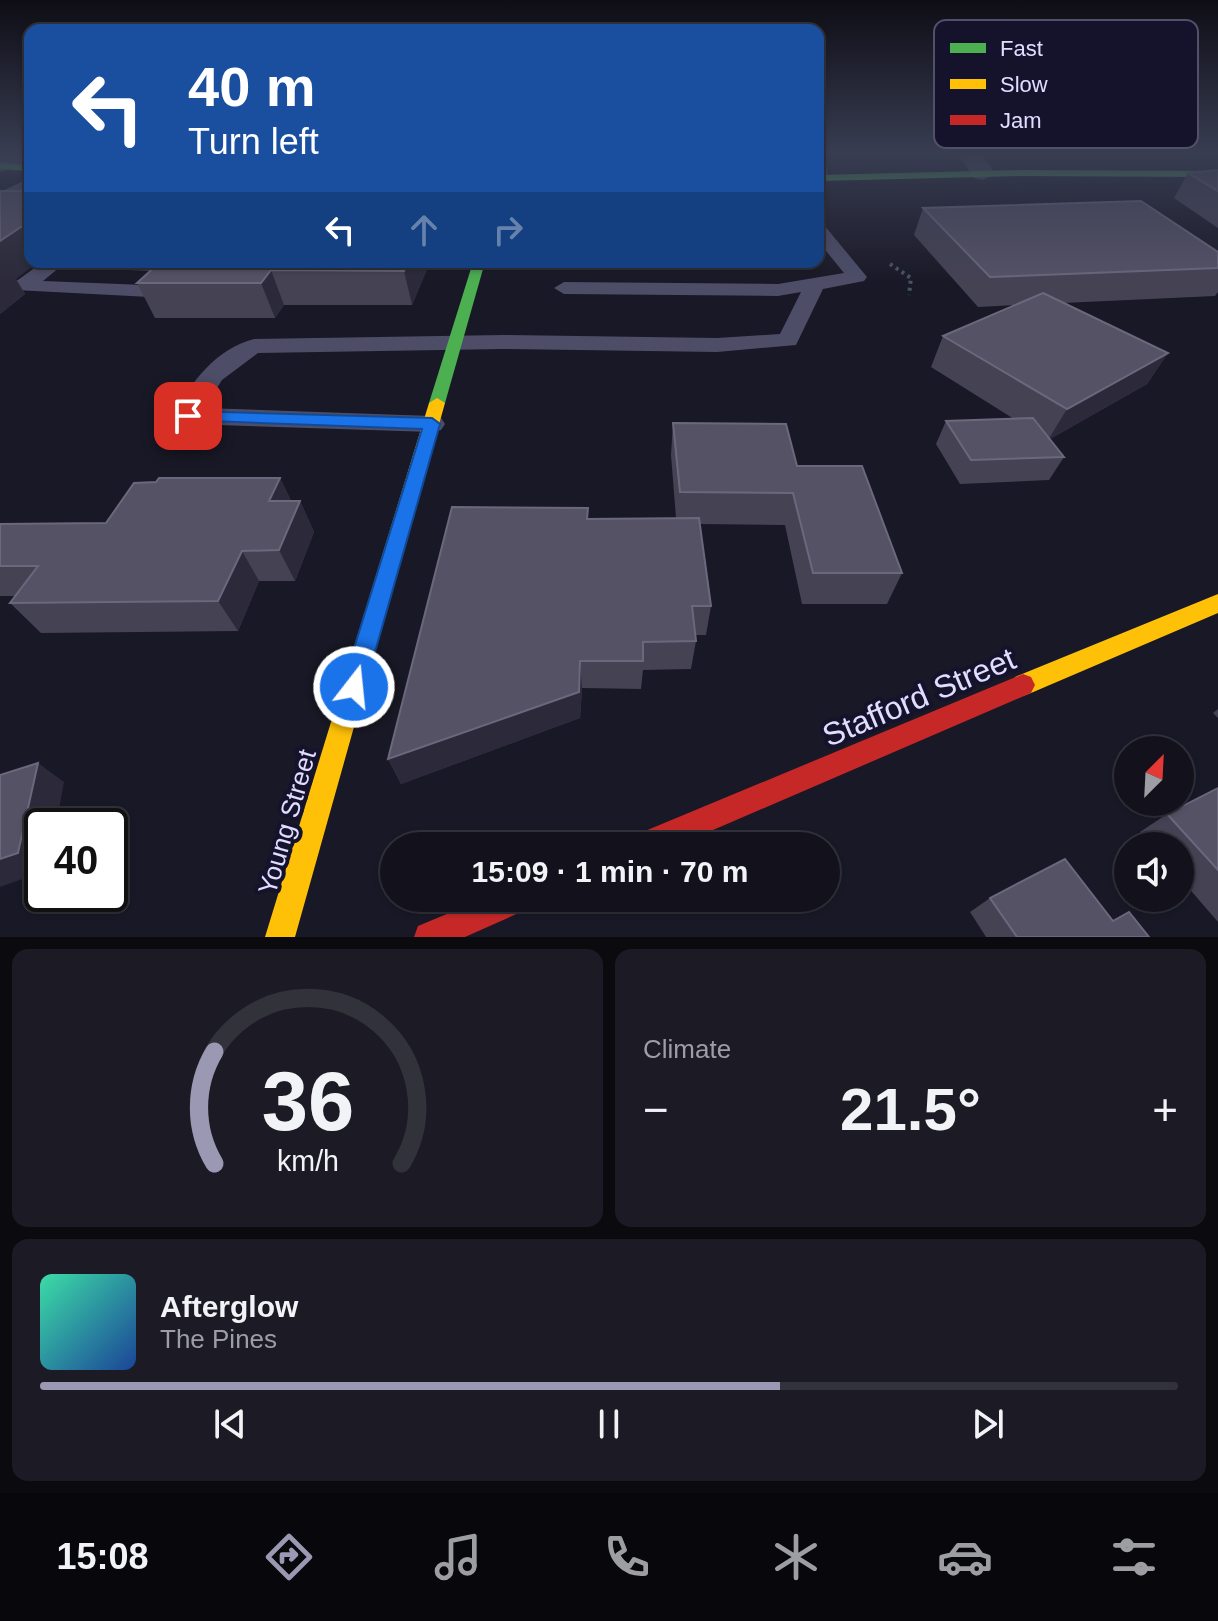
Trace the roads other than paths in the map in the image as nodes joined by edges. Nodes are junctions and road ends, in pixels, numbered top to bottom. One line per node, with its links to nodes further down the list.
1 (824, 236): 6 (lane)
2 (48, 268): 3 (lane); 4 (lane)
3 (149, 268)
4 (174, 268)
5 (477, 268): 8 (main road, Young Street)
6 (815, 284): 7 (lane); 8 (lane)
7 (564, 288)
8 (455, 342): 9 (main road, Young Street); 9 (lane)
9 (432, 424): 13 (main road, Young Street)
10 (1218, 603): 11 (main road, Stafford Street)
11 (676, 832)
12 (487, 912): 14 (main road)
13 (280, 937)
14 (429, 937)

